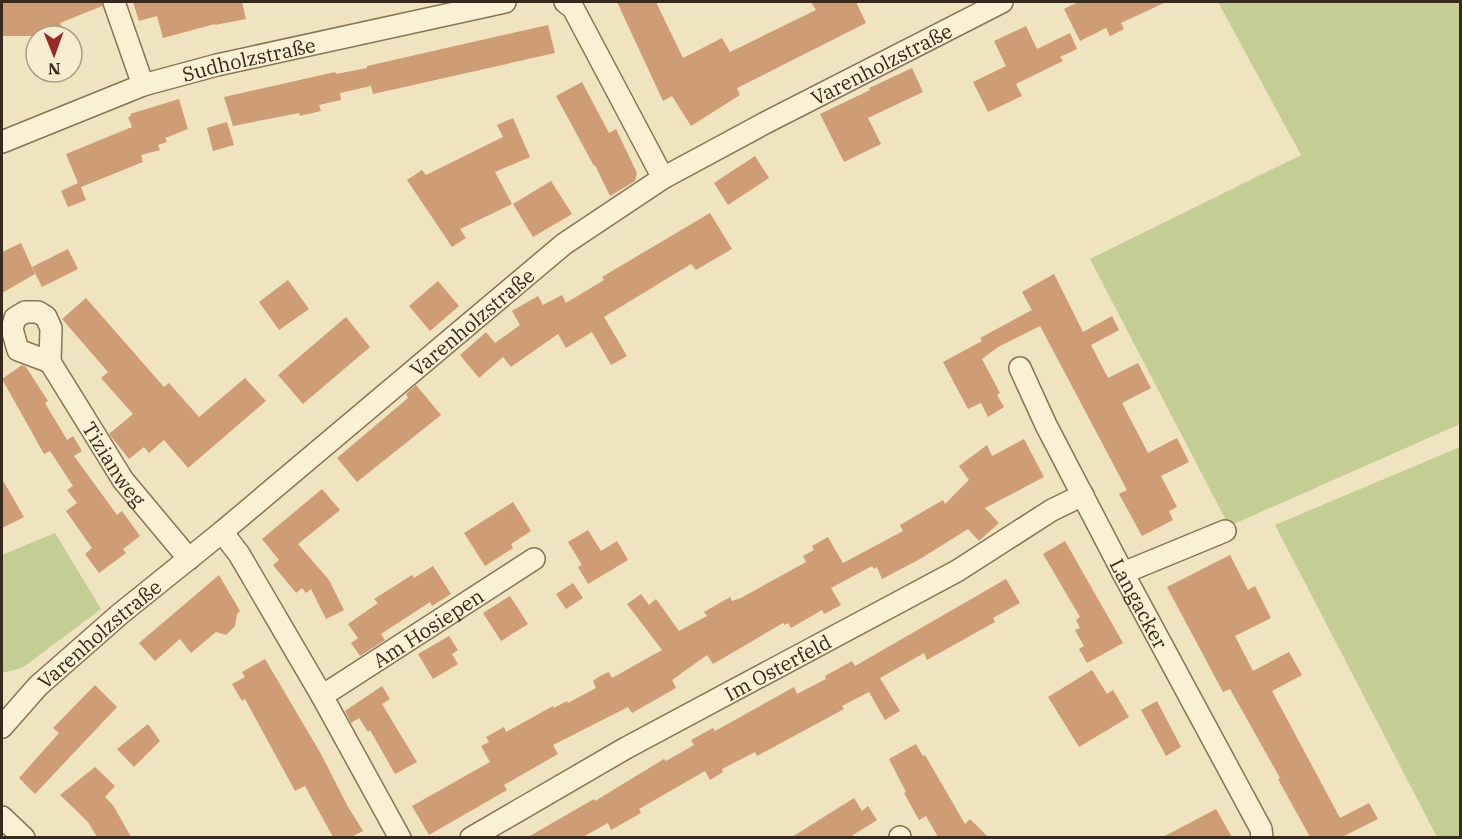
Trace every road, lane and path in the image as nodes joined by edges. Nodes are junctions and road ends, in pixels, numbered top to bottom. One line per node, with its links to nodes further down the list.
1 (114, 2): 5 (street)
2 (505, 2): 5 (street, Sudholzstraße)
3 (565, 2): 7 (street)
4 (1002, 2): 7 (street, Varenholzstraße)
5 (144, 85): 6 (street, Sudholzstraße)
6 (2, 142)
7 (663, 178): 12 (street, Varenholzstraße)
8 (50, 362): 13 (street, Tizianweg)
9 (1020, 368): 10 (street, Langacker)
10 (1083, 495): 15 (street, Langacker); 21 (street, Im Osterfeld)
11 (1226, 531): 15 (street)
12 (222, 532): 13 (street, Varenholzstraße); 16 (street)
13 (189, 559): 17 (street, Varenholzstraße)
14 (534, 560): 16 (street, Am Hosiepen)
15 (1123, 573): 22 (street, Langacker)
16 (322, 696): 20 (street)
17 (2, 727)
18 (2, 817): 19 (street)
19 (24, 837)
20 (400, 837)
21 (471, 837)
22 (1262, 837)

